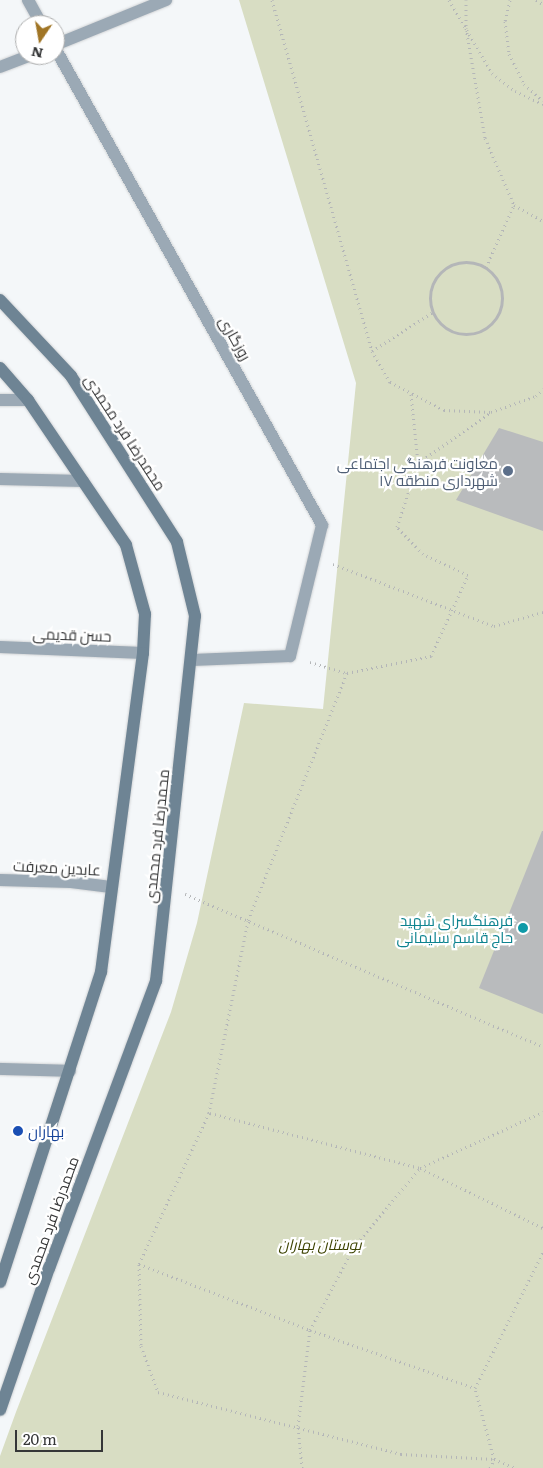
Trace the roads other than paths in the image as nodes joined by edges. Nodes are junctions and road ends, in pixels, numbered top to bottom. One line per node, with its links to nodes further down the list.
1 (28, 0): 3 (street)
2 (166, 0): 4 (street)
3 (36, 15)
4 (65, 43)
5 (15, 61): 7 (street)
6 (65, 65): 16 (street, روزگاری)
7 (0, 67)
8 (0, 300): 16 (main road, محمدرضا فرد محمدی)
9 (0, 368): 11 (main road, محمدرضا فرد محمدی)
10 (0, 400): 11 (street)
11 (28, 400): 13 (main road, محمدرضا فرد محمدی)
12 (0, 479): 13 (street)
13 (83, 481): 15 (main road, محمدرضا فرد محمدی)
14 (0, 648): 15 (street, حسن قدیمی)
15 (143, 653): 18 (main road, محمدرضا فرد محمدی)
16 (192, 660): 23 (main road, محمدرضا فرد محمدی)
17 (0, 880): 18 (street, عابدین معرفت)
18 (112, 887): 20 (main road, محمدرضا فرد محمدی)
19 (0, 1069): 20 (street)
20 (70, 1071): 21 (main road, محمدرضا فرد محمدی)
21 (4, 1260): 22 (main road, محمدرضا فرد محمدی)
22 (0, 1282)
23 (0, 1410)

